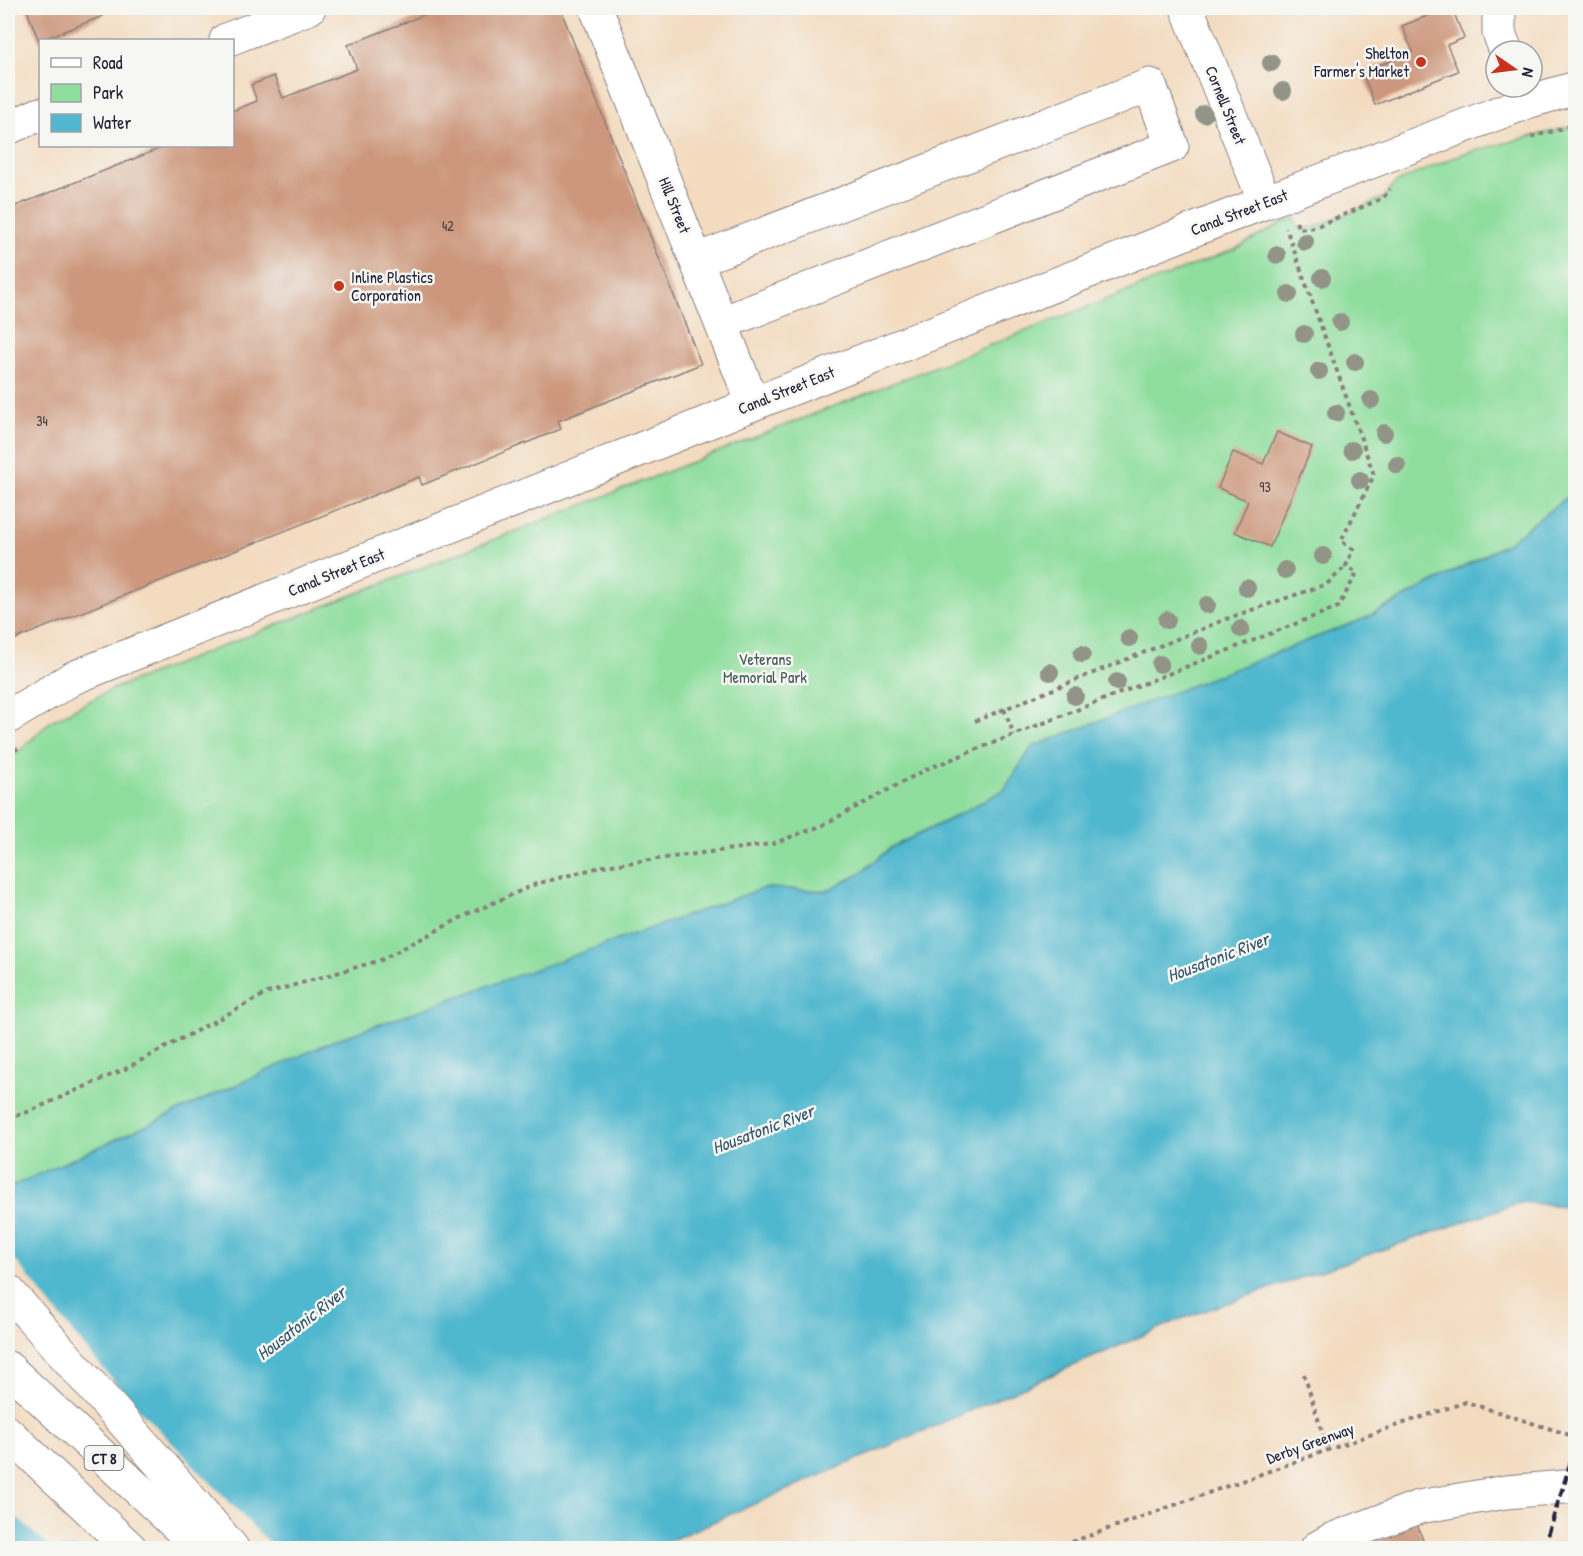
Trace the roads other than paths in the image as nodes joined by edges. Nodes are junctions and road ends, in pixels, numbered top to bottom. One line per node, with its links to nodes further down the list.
1 (309, 8): 5 (main road)
2 (596, 8): 13 (main road, Hill Street)
3 (1187, 8): 12 (main road, Cornell Street)
4 (1499, 8): 6 (main road)
5 (229, 39)
6 (1501, 39)
7 (1575, 88): 8 (main road, Canal Street East)
8 (1544, 92)
9 (1513, 99): 12 (main road, Canal Street East)
10 (39, 114): 11 (main road)
11 (8, 128)
12 (1274, 212): 15 (main road, Canal Street East)
13 (697, 260): 14 (main road, Hill Street); 14 (main road)
14 (722, 323): 15 (main road, Hill Street)
15 (753, 404): 16 (main road, Canal Street East)
16 (8, 717)
17 (8, 1291): 23 (main road)
18 (8, 1368): 22 (main road, CT 8)
19 (8, 1433): 21 (main road)
20 (1575, 1486): 24 (main road)
21 (130, 1548)
22 (201, 1548)
23 (232, 1548)
24 (1317, 1548)

